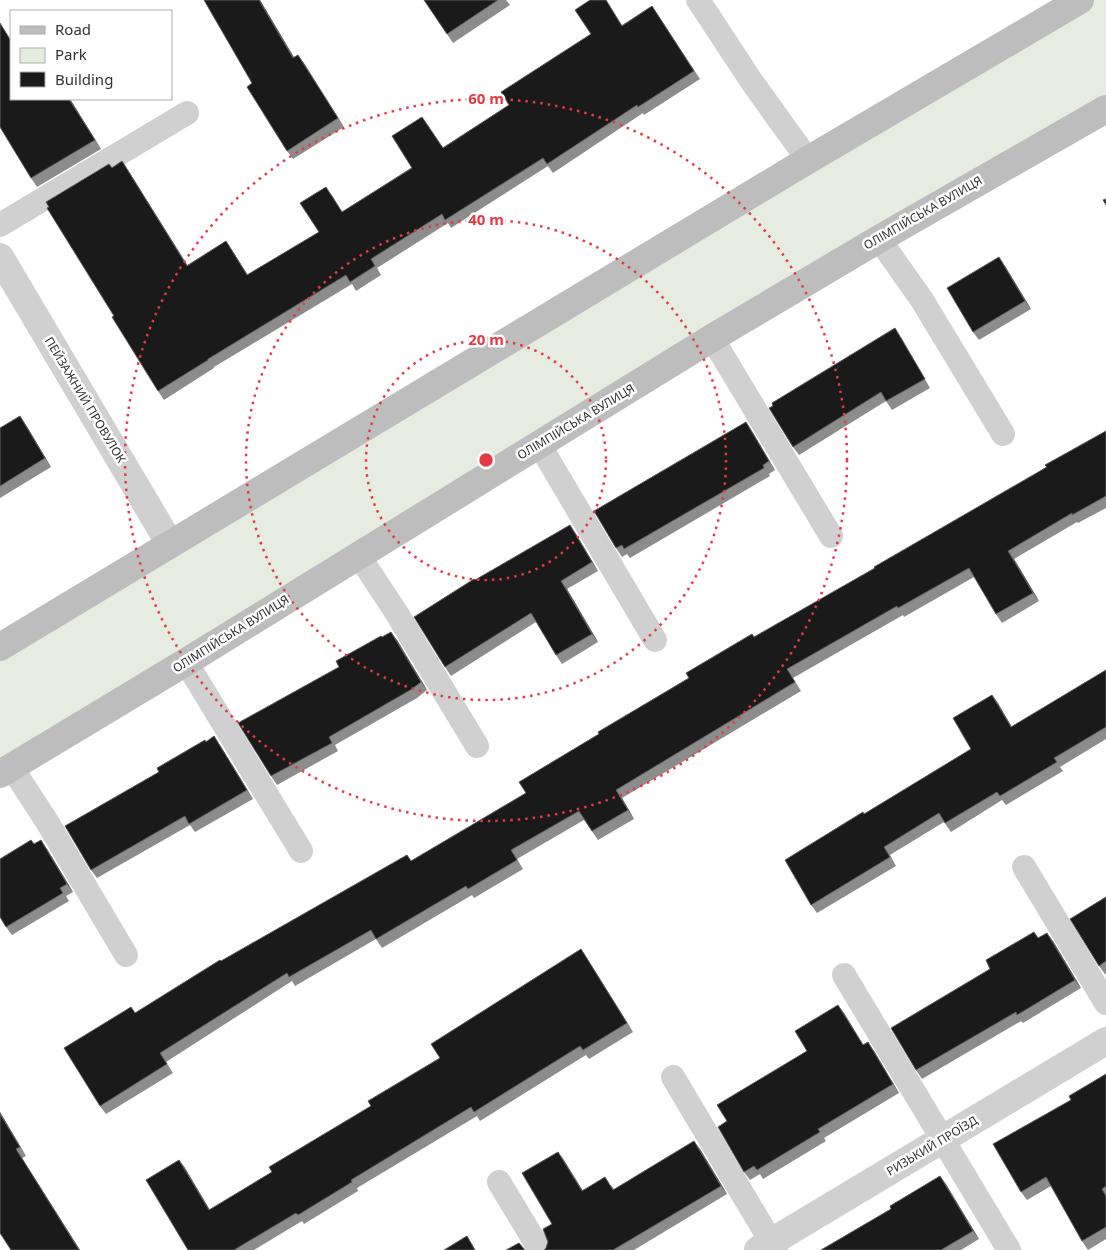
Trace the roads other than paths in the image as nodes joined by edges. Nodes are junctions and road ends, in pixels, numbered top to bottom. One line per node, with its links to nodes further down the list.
1 (698, 0): 5 (lane)
2 (1080, 0): 5 (main road)
3 (1106, 109): 7 (main road, ОЛІМПІЙСЬКА ВУЛИЦЯ)
4 (187, 113): 6 (lane)
5 (808, 160): 13 (main road)
6 (0, 224)
7 (879, 238): 9 (main road, ОЛІМПІЙСЬКА ВУЛИЦЯ); 10 (lane)
8 (0, 257): 13 (street, ПЕЙЗАЖНИЙ ПРОВУЛОК)
9 (712, 338): 11 (main road, ОЛІМПІЙСЬКА ВУЛИЦЯ); 12 (lane)
10 (1003, 434)
11 (539, 444): 14 (main road, ОЛІМПІЙСЬКА ВУЛИЦЯ); 15 (lane)
12 (831, 536)
13 (170, 544): 16 (main road)
14 (359, 556): 17 (main road, ОЛІМПІЙСЬКА ВУЛИЦЯ); 18 (lane)
15 (655, 640)
16 (0, 647)
17 (186, 662): 19 (main road, ОЛІМПІЙСЬКА ВУЛИЦЯ); 20 (lane)
18 (477, 746)
19 (6, 771): 22 (lane)
20 (301, 851)
21 (1024, 867): 24 (lane)
22 (126, 955)
23 (844, 975): 27 (lane)
24 (1106, 1003)
25 (1106, 1041): 27 (street, РИЗЬКИЙ ПРОЇЗД)
26 (673, 1078): 29 (lane)
27 (943, 1139): 29 (street, РИЗЬКИЙ ПРОЇЗД); 31 (lane)
28 (499, 1182): 30 (lane)
29 (769, 1247)
30 (540, 1250)
31 (1009, 1250)

